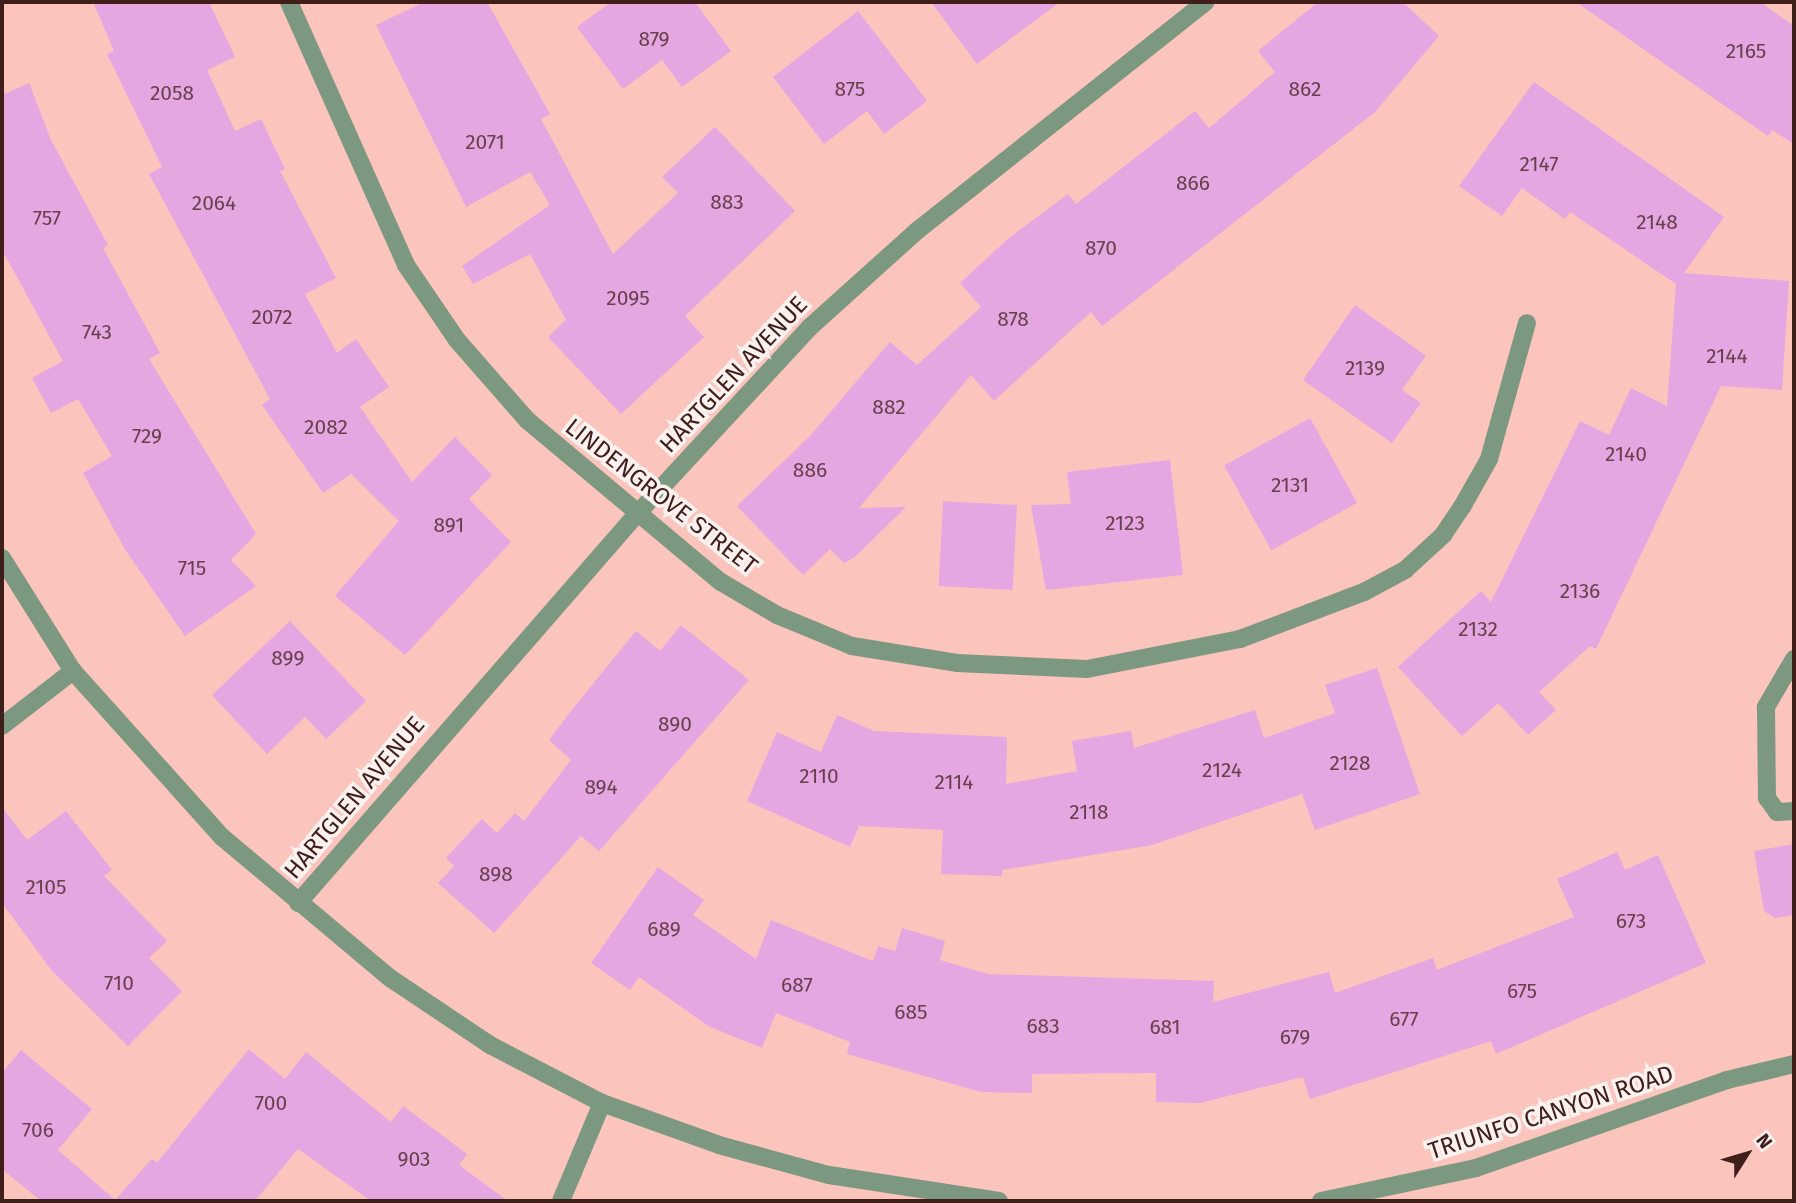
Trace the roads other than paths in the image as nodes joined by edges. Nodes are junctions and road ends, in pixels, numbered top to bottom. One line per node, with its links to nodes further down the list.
1 (289, 2): 4 (street, LINDENGROVE STREET)
2 (1206, 2): 4 (street, HARTGLEN AVENUE)
3 (1527, 323): 4 (street, LINDENGROVE STREET)
4 (636, 515): 10 (street, HARTGLEN AVENUE)
5 (2, 558): 7 (street)
6 (1794, 659): 9 (street)
7 (73, 671): 8 (street); 10 (street)
8 (2, 726)
9 (1794, 811)
10 (298, 903): 12 (street)
11 (1794, 1064): 15 (street, TRIUNFO CANYON ROAD)
12 (602, 1103): 13 (street); 14 (street)
13 (561, 1201)
14 (999, 1201)
15 (1321, 1201)

